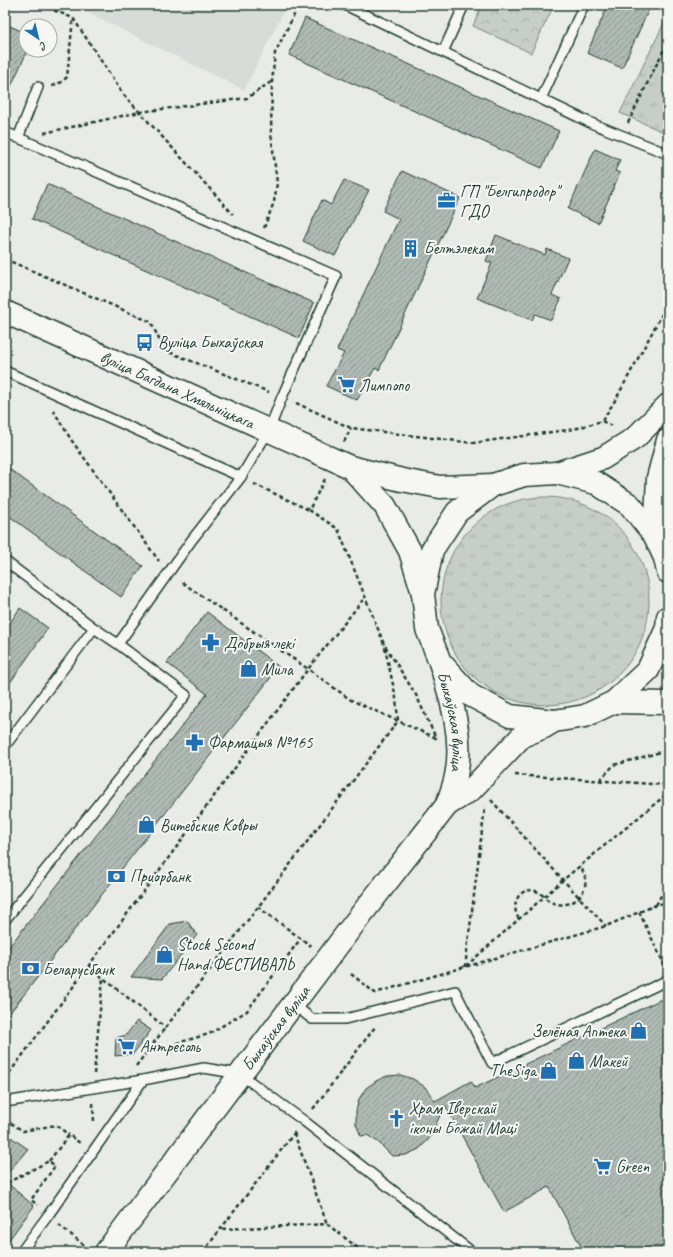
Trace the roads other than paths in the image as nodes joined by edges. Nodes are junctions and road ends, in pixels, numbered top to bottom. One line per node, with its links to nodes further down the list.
1 (345, 5): 4 (lane)
2 (464, 5): 4 (lane)
3 (584, 5): 6 (lane)
4 (443, 52): 6 (lane)
5 (38, 87): 8 (lane)
6 (541, 99): 9 (lane)
7 (5, 132): 8 (lane)
8 (18, 138): 13 (lane)
9 (668, 154)
10 (5, 312): 13 (main road, вуліца Багдана Хмяльніцкага)
11 (5, 371): 17 (lane)
12 (668, 405): 16 (main road)
13 (269, 430): 15 (main road, вуліца Багдана Хмяльніцкага); 17 (lane)
14 (668, 440): 19 (main road)
15 (350, 467): 18 (main road, вуліца Багдана Хмяльніцкага); 22 (main road, вуліца Багдана Хмяльніцкага)
16 (557, 473): 18 (main road); 19 (main road)
17 (241, 477): 25 (lane)
18 (493, 485): 22 (main road)
19 (655, 536): 21 (main road)
20 (5, 562): 24 (lane)
21 (668, 572)
22 (423, 594): 26 (main road, Быхаўская вуліца)
23 (668, 618): 27 (main road)
24 (94, 628): 25 (lane); 30 (lane)
25 (118, 644): 32 (lane)
26 (440, 662): 29 (main road); 31 (main road, Быхаўская вуліца)
27 (614, 702): 28 (main road); 29 (main road)
28 (668, 703)
29 (554, 721): 31 (main road, Быхаўская вуліца)
30 (5, 746)
31 (447, 805): 34 (main road, Быхаўская вуліца)
32 (5, 920)
33 (668, 980): 34 (lane)
34 (293, 1004): 35 (main road, Быхаўская вуліца)
35 (240, 1074): 36 (lane); 39 (main road, Быхаўская вуліца); 40 (lane)
36 (143, 1080): 37 (lane); 38 (lane)
37 (5, 1102)
38 (20, 1252)
39 (106, 1252)
40 (472, 1252)

